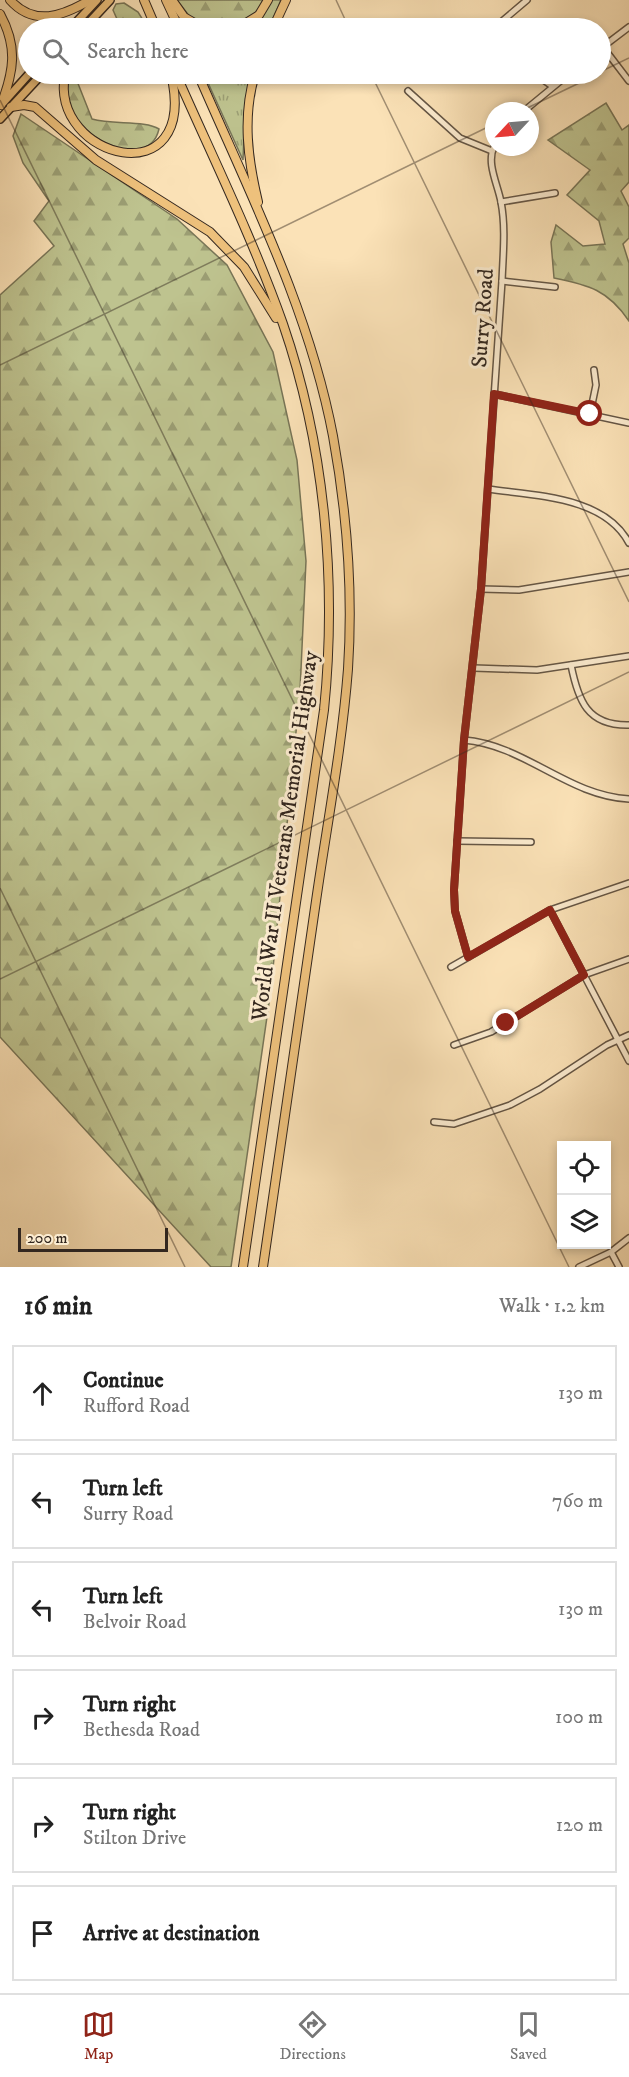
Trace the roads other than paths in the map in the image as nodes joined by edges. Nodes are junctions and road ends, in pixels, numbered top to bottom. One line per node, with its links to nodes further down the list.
1 (10, 0): 2 (highway)
2 (90, 0)
3 (97, 0): 12 (main road)
4 (110, 0): 13 (main road)
5 (144, 0): 14 (highway)
6 (166, 0): 15 (highway)
7 (172, 0): 16 (highway)
8 (268, 0): 17 (highway)
9 (286, 0): 18 (highway)
10 (527, 0): 19 (street)
11 (0, 14): 36 (highway)
12 (80, 18)
13 (93, 18)
14 (152, 18)
15 (174, 18)
16 (187, 18)
17 (254, 18)
18 (278, 18)
19 (506, 18)
20 (629, 27): 21 (street)
21 (611, 41)
22 (611, 59): 23 (street)
23 (629, 81)
24 (20, 84): 36 (main road)
25 (33, 84): 37 (main road)
26 (65, 84): 27 (highway)
27 (173, 84)
28 (180, 84): 46 (highway, World War II Veterans Memorial Highway)
29 (202, 84): 43 (highway, World War II Veterans Memorial Highway)
30 (253, 84): 43 (highway)
31 (549, 84): 33 (street)
32 (555, 84): 33 (street)
33 (552, 86): 35 (street)
34 (408, 91): 39 (street)
35 (534, 102)
36 (0, 105)
37 (11, 107): 38 (main road); 46 (highway)
38 (0, 119)
39 (485, 146)
40 (493, 156): 42 (street, Surry Road)
41 (555, 193): 42 (street)
42 (501, 202): 44 (street, Surry Road)
43 (264, 224): 77 (highway, World War II Veterans Memorial Highway)
44 (502, 281): 45 (street); 48 (street, Surry Road)
45 (555, 287)
46 (283, 324): 76 (highway, World War II Veterans Memorial Highway)
47 (594, 370): 49 (street)
48 (494, 394): 49 (street); 51 (street, Surry Road)
49 (590, 414): 50 (street)
50 (629, 423)
51 (488, 489): 52 (street); 54 (street, Surry Road)
52 (629, 543)
53 (629, 572): 54 (street)
54 (481, 589): 57 (street, Surry Road)
55 (629, 656): 56 (street)
56 (571, 665): 57 (street); 58 (street)
57 (474, 668): 59 (street, Surry Road)
58 (629, 726)
59 (464, 740): 60 (street); 61 (street, Surry Road)
60 (629, 799)
61 (457, 841): 62 (street); 65 (street, Surry Road)
62 (531, 842)
63 (629, 883): 64 (street)
64 (550, 910): 65 (street); 68 (street)
65 (468, 957): 67 (street)
66 (629, 959): 68 (street)
67 (451, 967)
68 (584, 975): 70 (street); 71 (street)
69 (629, 1035): 70 (street)
70 (618, 1040): 72 (street); 73 (street)
71 (454, 1045)
72 (629, 1061)
73 (434, 1122)
74 (629, 1238): 75 (street)
75 (611, 1252): 78 (street); 79 (street)
76 (243, 1267)
77 (263, 1267)
78 (579, 1267)
79 (619, 1267)

